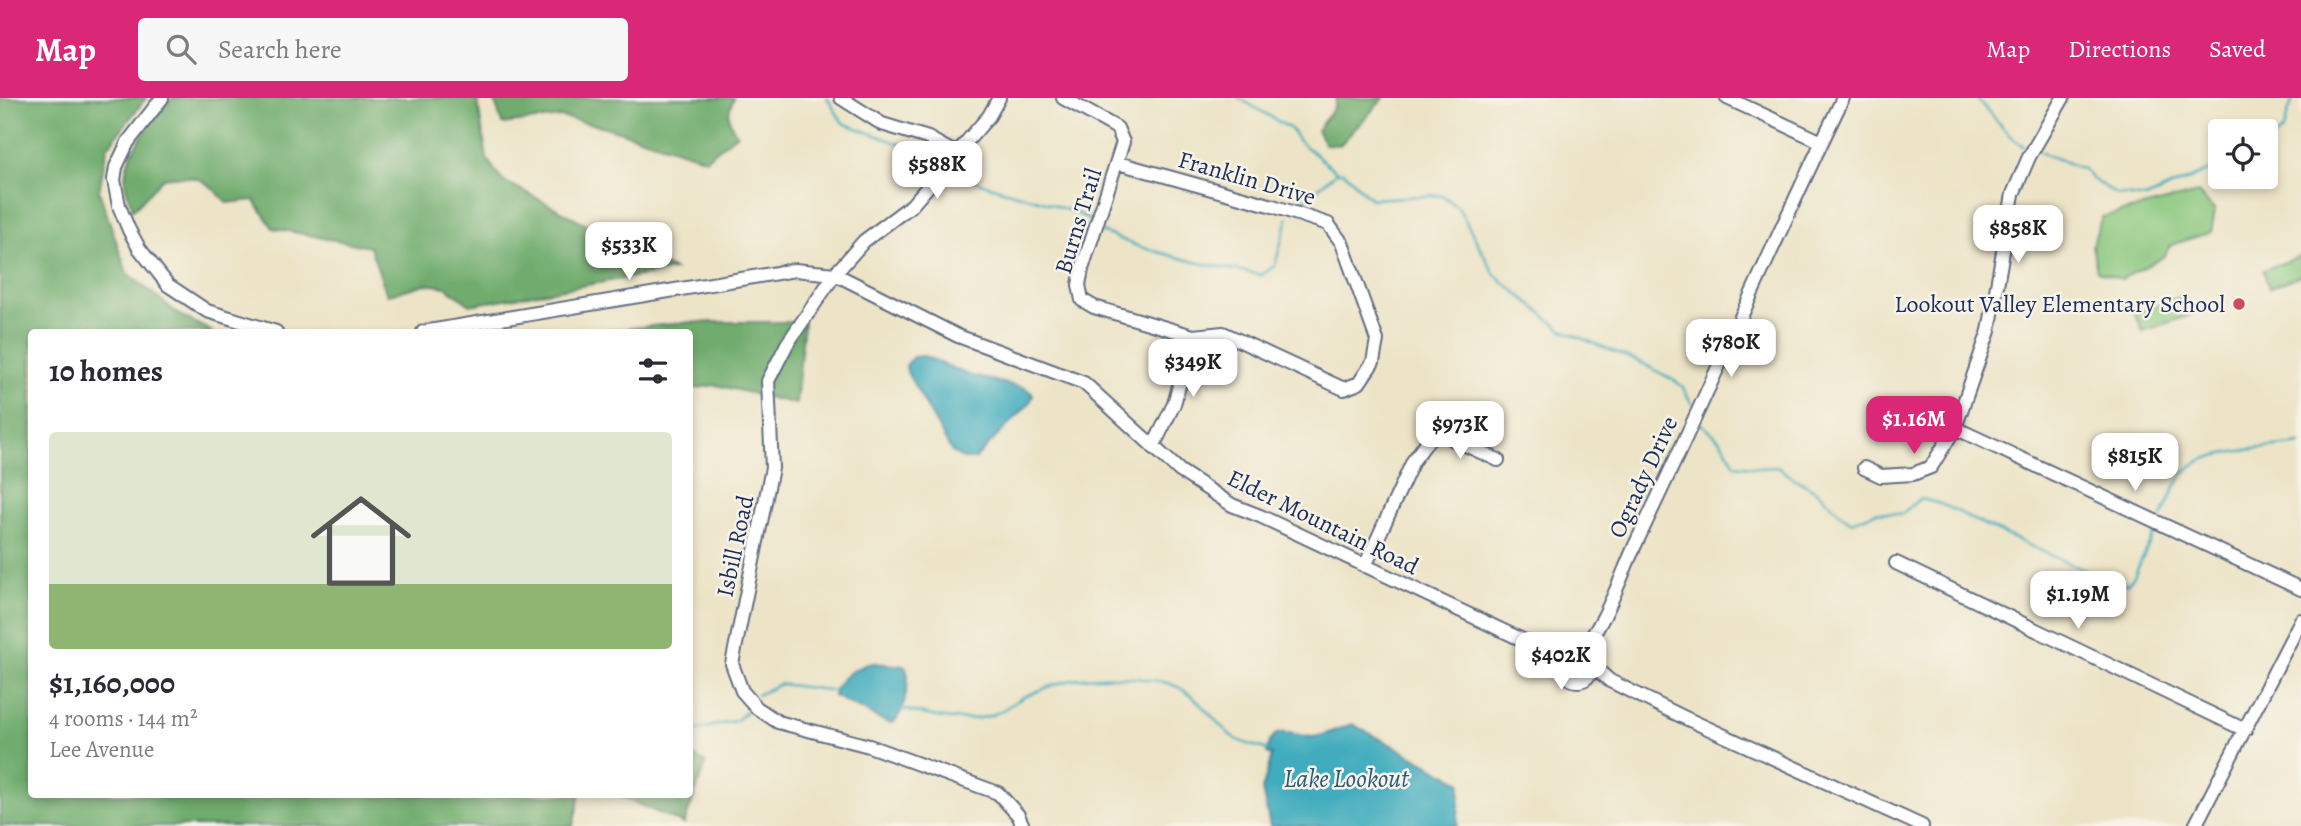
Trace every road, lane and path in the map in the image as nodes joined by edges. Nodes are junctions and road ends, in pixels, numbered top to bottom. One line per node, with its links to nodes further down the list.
1 (162, 98): 12 (street)
2 (841, 98): 9 (street)
3 (999, 98): 9 (street, Isbill Road)
4 (1063, 98): 10 (street)
5 (1727, 98): 8 (street)
6 (1843, 98): 8 (street, Ogrady Drive)
7 (2063, 98): 15 (street)
8 (1822, 142): 24 (street, Ogrady Drive)
9 (955, 153): 11 (street, Isbill Road)
10 (1118, 163): 14 (street, Burns Trail); 14 (street, Franklin Drive)
11 (835, 274): 13 (street, Elder Mountain Road); 16 (street, Elder Mountain Road); 29 (street, Isbill Road)
12 (266, 329)
13 (441, 329)
14 (1193, 336): 16 (street)
15 (1955, 428): 18 (street); 21 (street)
16 (1153, 447): 20 (street, Elder Mountain Road)
17 (1498, 460): 20 (street)
18 (1864, 468)
19 (1896, 563): 28 (street)
20 (1365, 566): 23 (street, Elder Mountain Road)
21 (2301, 589)
22 (2301, 620): 28 (street)
23 (1546, 651): 24 (street, Elder Mountain Road); 25 (street, Elder Mountain Road)
24 (1583, 655): 25 (street); 26 (street); 27 (street)
25 (1564, 668): 26 (street, Elder Mountain Road)
26 (1583, 680): 27 (street)
27 (1611, 681): 30 (street)
28 (2245, 730): 31 (street)
29 (1023, 826)
30 (1922, 826)
31 (2195, 826)

